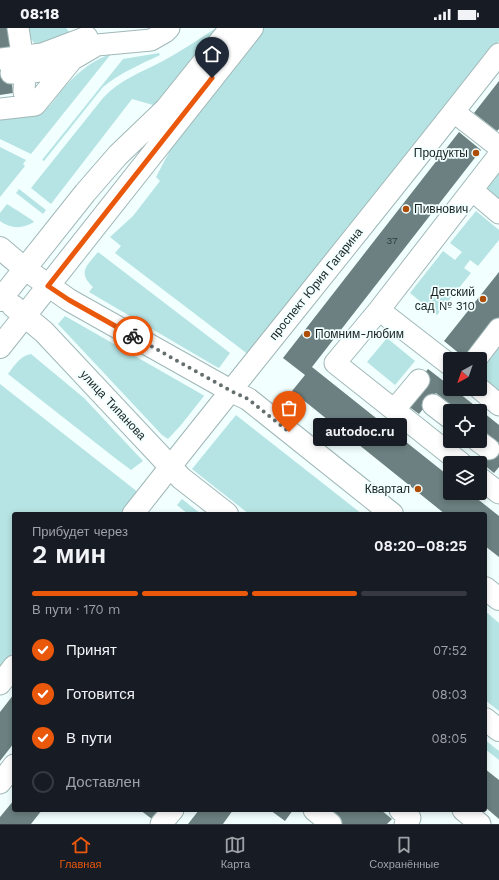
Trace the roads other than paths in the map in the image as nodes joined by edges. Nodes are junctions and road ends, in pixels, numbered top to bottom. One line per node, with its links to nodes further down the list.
1 (18, 28): 8 (street)
2 (169, 28): 5 (street)
3 (231, 28): 18 (main road)
4 (252, 28): 19 (main road)
5 (87, 36): 7 (street); 8 (street)
6 (499, 54): 12 (street, проспект Юрия Гагарина)
7 (73, 59): 8 (street); 9 (street)
8 (16, 71): 9 (street); 10 (street)
9 (50, 87): 11 (street)
10 (0, 97)
11 (0, 109)
12 (454, 112): 13 (street); 28 (street, проспект Юрия Гагарина)
13 (499, 147)
14 (499, 155): 15 (street)
15 (472, 190): 16 (street); 21 (street)
16 (499, 213)
17 (0, 248): 18 (main road)
18 (25, 269): 19 (main road); 20 (main road)
19 (48, 286): 22 (main road); 28 (main road)
20 (1, 298): 22 (main road, улица Типанова)
21 (379, 310): 26 (street); 32 (street)
22 (25, 315): 24 (main road); 35 (main road, улица Типанова)
23 (499, 329): 25 (street)
24 (0, 347)
25 (481, 352)
26 (443, 360)
27 (419, 380): 32 (street)
28 (231, 391): 35 (street, проспект Юрия Гагарина); 40 (main road)
29 (487, 395): 31 (street)
30 (433, 405): 33 (street)
31 (499, 405)
32 (394, 410): 34 (street)
33 (443, 413)
34 (443, 442)
35 (170, 466): 38 (street, проспект Юрия Гагарина); 39 (main road, улица Типанова)
36 (487, 484): 37 (street)
37 (499, 493)
38 (135, 512)
39 (224, 512)
40 (389, 512)
41 (487, 590): 42 (main road)
42 (499, 599)
43 (12, 669): 44 (street)
44 (0, 684)
45 (487, 721): 46 (main road)
46 (499, 730)
47 (12, 768): 48 (street)
48 (0, 783)
49 (170, 812): 53 (street)
50 (316, 812): 54 (street)
51 (402, 812): 55 (street)
52 (465, 812): 56 (street)
53 (161, 824)
54 (331, 824)
55 (406, 824)
56 (480, 824)

